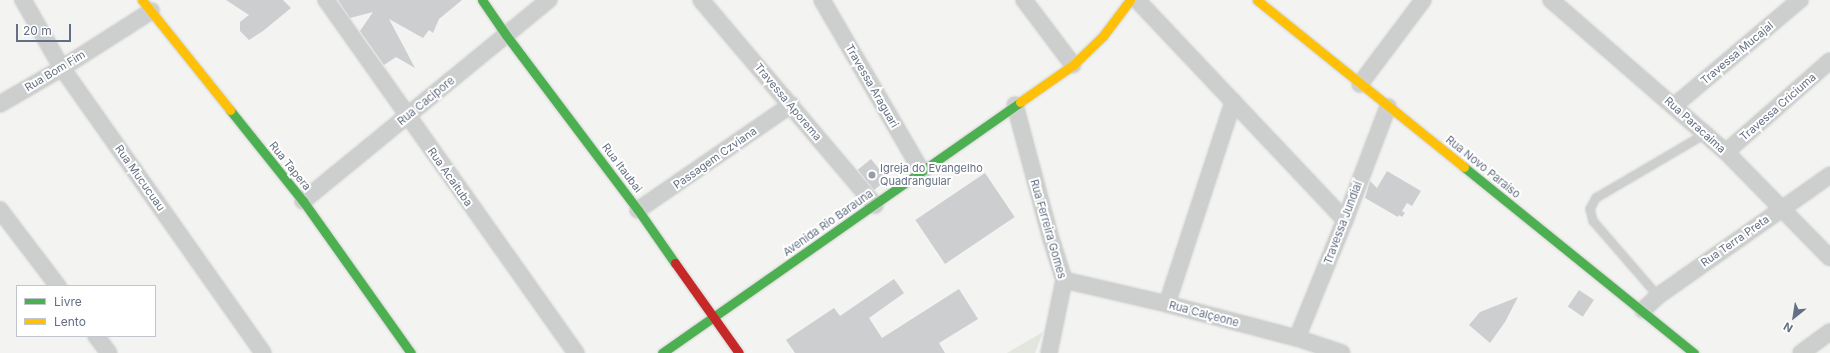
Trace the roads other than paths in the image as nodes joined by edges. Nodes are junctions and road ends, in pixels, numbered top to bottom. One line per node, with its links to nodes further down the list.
1 (24, 0): 18 (street, Rua Mucucuau)
2 (326, 0): 26 (street, Rua Acaituba)
3 (482, 0): 15 (street, Rua Itaubai)
4 (549, 0): 15 (street, Rua Cacipore)
5 (701, 0): 22 (street, Travessa Aporema)
6 (822, 0): 29 (street, Travessa Araguari)
7 (1024, 0): 17 (street)
8 (1130, 0): 17 (street, Avenida Rio Barauna)
9 (1137, 0): 20 (street)
10 (1257, 0): 19 (street, Rua Novo Paraiso)
11 (1423, 0): 19 (street)
12 (1552, 0): 24 (street, Rua Paracaima)
13 (1800, 0): 24 (street, Travessa Mucajal)
14 (146, 5): 18 (street, Rua Bom Fim); 31 (street, Rua Tapera)
15 (506, 35): 26 (street, Rua Cacipore); 35 (street, Rua Itaubai)
16 (1830, 61): 28 (street, Travessa Criciuma)
17 (1072, 65): 23 (street, Avenida Rio Barauna)
18 (62, 68): 21 (street, Rua Bom Fim); 49 (street, Rua Mucucuau)
19 (1360, 84): 25 (street, Rua Novo Paraiso)
20 (1234, 102): 36 (street); 41 (street)
21 (0, 104)
22 (791, 105): 32 (street, Travessa Aporema); 35 (street, Passagem Czviana)
23 (1015, 105): 29 (street, Avenida Rio Barauna); 38 (street, Rua Ferreira Gomes)
24 (1674, 106): 27 (street, Rua Paracaima)
25 (1388, 107): 36 (street, Travessa Jundiaí); 42 (street, Rua Novo Paraiso)
26 (407, 117): 31 (street, Rua Cacipore); 51 (street, Rua Acaituba)
27 (1705, 134): 28 (street, Rua Paracaima); 40 (lane)
28 (1726, 152): 33 (street, Rua Paracaima)
29 (922, 172): 32 (street, Avenida Rio Barauna)
30 (1830, 175): 33 (street, Rua Terra Preta)
31 (303, 201): 50 (street, Rua Tapera)
32 (875, 205): 43 (street, Avenida Rio Barauna)
33 (1781, 209): 37 (street, Rua Paracaima); 40 (street, Rua Terra Preta)
34 (0, 210): 39 (street)
35 (638, 210): 43 (street, Rua Itaubai)
36 (1345, 220): 46 (street, Travessa Jundiaí)
37 (1830, 258)
38 (1064, 280): 41 (street, Rua Calçeone); 47 (street, Rua Ferreira Gomes)
39 (57, 285)
40 (1658, 296): 42 (street, Rua Terra Preta)
41 (1167, 304): 46 (street, Rua Calçeone)
42 (1643, 310): 56 (street, Rua Novo Paraiso)
43 (715, 317): 52 (street, Avenida Rio Barauna); 53 (street, Rua Itaubai)
44 (1830, 332): 57 (street)
45 (97, 337): 48 (street)
46 (1297, 338): 55 (street, Rua Calçeone)
47 (1051, 346): 54 (street)
48 (109, 353)
49 (263, 353)
50 (411, 353)
51 (576, 353)
52 (662, 353)
53 (739, 353)
54 (1064, 353)
55 (1342, 353)
56 (1694, 353)
57 (1801, 353)

